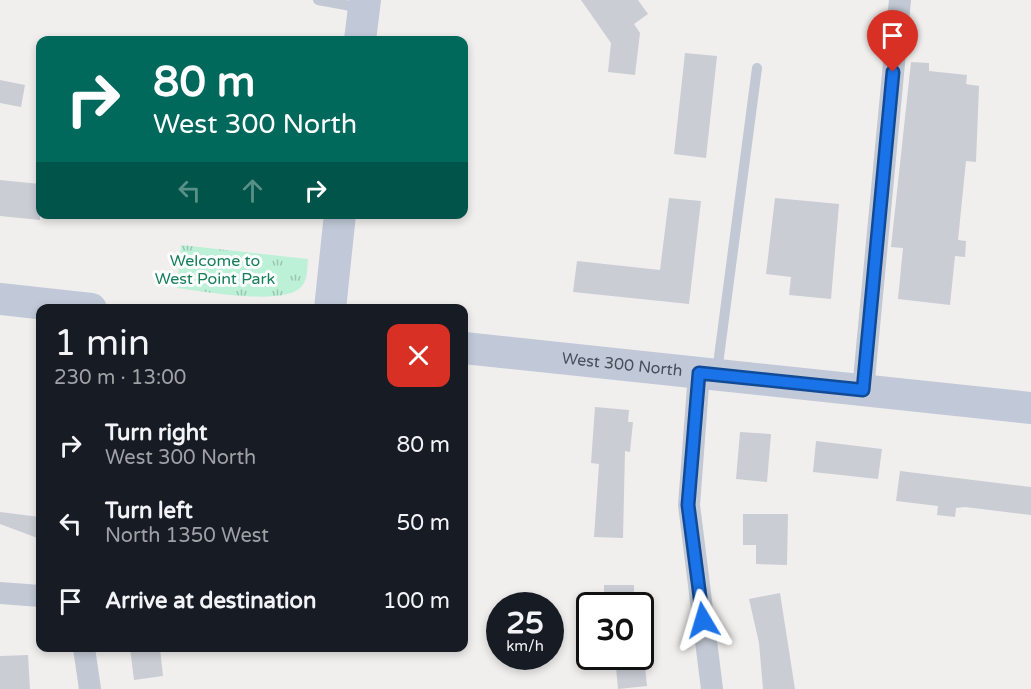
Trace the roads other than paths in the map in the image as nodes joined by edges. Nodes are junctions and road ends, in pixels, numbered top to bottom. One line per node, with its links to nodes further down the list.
1 (318, 0): 3 (lane)
2 (900, 0): 12 (street)
3 (364, 4): 4 (main road)
4 (360, 36)
5 (757, 68): 11 (lane)
6 (339, 219): 9 (main road)
7 (0, 299): 8 (main road)
8 (46, 304)
9 (331, 304)
10 (468, 348): 11 (main road, West 300 North)
11 (708, 374): 12 (main road, West 300 North); 18 (street)
12 (863, 390): 13 (main road, West 300 North)
13 (1031, 408)
14 (0, 593): 15 (street)
15 (36, 596)
16 (85, 652): 17 (street)
17 (90, 689)
18 (712, 689)

